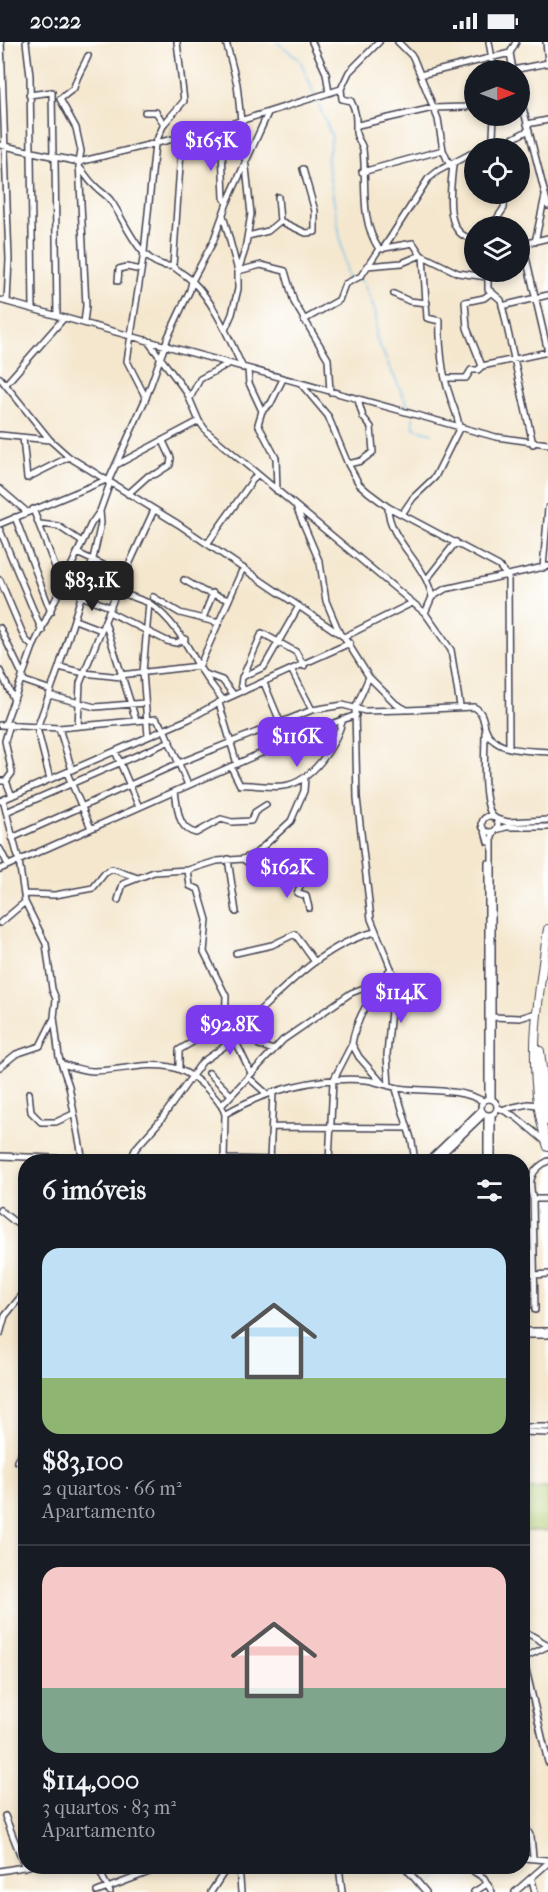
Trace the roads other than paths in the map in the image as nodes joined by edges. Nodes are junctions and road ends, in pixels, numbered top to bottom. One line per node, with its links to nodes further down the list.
1 (1, 42): 16 (street)
2 (26, 42): 20 (street)
3 (177, 42): 28 (street)
4 (226, 42): 26 (street)
5 (312, 42): 19 (street)
6 (379, 42): 18 (street)
7 (398, 42): 17 (street)
8 (489, 42): 13 (street)
9 (516, 42): 11 (street)
10 (546, 42): 15 (street)
11 (510, 53): 13 (street); 15 (street)
12 (88, 56): 41 (street)
13 (491, 56): 14 (street); 17 (street)
14 (492, 60)
15 (548, 62)
16 (1, 71): 36 (street)
17 (420, 75): 22 (street)
18 (341, 90): 19 (street); 29 (street)
19 (329, 93): 24 (street)
20 (29, 95): 38 (street); 40 (street)
21 (464, 107): 22 (street)
22 (433, 108): 29 (street); 37 (street)
23 (145, 112): 28 (street)
24 (268, 112): 26 (street); 42 (street)
25 (548, 120): 27 (street)
26 (240, 121): 32 (street); 42 (street)
27 (530, 123)
28 (164, 124): 35 (street)
29 (358, 125): 45 (street)
30 (525, 126): 34 (street)
31 (528, 126): 46 (street)
32 (218, 128): 33 (street); 49 (street)
33 (182, 137): 35 (street); 61 (street)
34 (512, 138)
35 (155, 144): 41 (street); 59 (street)
36 (2, 146): 38 (street); 75 (street)
37 (443, 150): 43 (street); 45 (street)
38 (30, 152): 40 (street); 78 (street)
39 (464, 158): 43 (street)
40 (54, 159): 41 (street); 79 (street)
41 (79, 164): 59 (street); 82 (street)
42 (246, 165): 49 (street); 54 (street)
43 (451, 166): 53 (street); 58 (street)
44 (303, 169): 52 (street)
45 (362, 172): 58 (street)
46 (545, 179): 47 (street)
47 (545, 195): 50 (street); 56 (street)
48 (278, 196): 52 (street)
49 (227, 203): 51 (street)
50 (548, 206)
51 (223, 214): 64 (street); 68 (street)
52 (280, 221): 54 (street)
53 (464, 234)
54 (248, 236): 64 (street)
55 (548, 238): 56 (street)
56 (535, 242): 57 (street)
57 (530, 243)
58 (381, 249): 60 (street); 62 (street)
59 (144, 252): 61 (street); 63 (street)
60 (422, 256): 62 (street); 65 (street); 76 (street)
61 (173, 266): 68 (street)
62 (367, 266): 81 (street)
63 (141, 270): 67 (street); 84 (street)
64 (238, 271): 81 (street); 83 (street)
65 (464, 274)
66 (530, 279): 73 (street)
67 (118, 281)
68 (192, 281): 83 (street); 86 (street)
69 (488, 282): 70 (street)
70 (492, 292): 77 (street); 91 (street)
71 (394, 294): 76 (street)
72 (548, 295): 73 (street)
73 (535, 298): 77 (street); 87 (street)
74 (0, 300): 75 (street)
75 (7, 302): 78 (street)
76 (427, 303): 94 (street)
77 (502, 306): 89 (street)
78 (33, 309): 79 (street)
79 (57, 316): 80 (street)
80 (64, 318): 82 (street); 96 (street)
81 (304, 320): 98 (street)
82 (84, 323): 84 (street)
83 (225, 330): 92 (street)
84 (131, 336): 85 (street); 99 (street)
85 (147, 339): 86 (street); 88 (street)
86 (164, 345): 88 (street); 90 (street)
87 (548, 352): 89 (street)
88 (160, 358): 99 (street); 100 (street)
89 (514, 360): 91 (street); 109 (street)
90 (228, 364): 92 (street); 100 (street)
91 (482, 366): 94 (street)
92 (245, 368): 95 (street); 102 (street)
93 (0, 378): 96 (street)
94 (446, 378): 104 (street)
95 (283, 379): 97 (street); 102 (street)
96 (6, 384): 107 (street)
97 (301, 384): 98 (street); 113 (street)
98 (330, 392): 101 (street)
99 (146, 398): 112 (street)
100 (190, 398): 103 (street)
101 (358, 400): 104 (street); 113 (street)
102 (262, 411): 117 (street)
103 (199, 421): 108 (street); 114 (street)
104 (459, 427): 109 (street); 125 (street)
105 (0, 435): 106 (street)
106 (23, 438): 107 (street); 111 (street)
107 (50, 440): 111 (street)
108 (163, 441): 112 (street); 118 (street)
109 (533, 444): 110 (street)
110 (548, 444)
111 (69, 457): 115 (street)
112 (118, 464): 115 (street)
113 (348, 464): 120 (street)
114 (257, 474): 117 (street); 132 (street)
115 (108, 482): 118 (street); 123 (street); 124 (street)
116 (0, 489): 123 (street)
117 (277, 491): 119 (street)
118 (128, 494): 122 (street)
119 (296, 506): 149 (street); 163 (street)
120 (388, 507): 125 (street); 139 (street)
121 (548, 508): 135 (street)
122 (154, 510): 132 (street); 137 (street)
123 (30, 511): 126 (street); 128 (street)
124 (100, 511): 130 (street); 134 (street)
125 (402, 514): 131 (street)
126 (15, 517): 127 (street); 152 (street)
127 (0, 524)
128 (39, 524): 130 (street); 142 (street)
129 (0, 530): 161 (street)
130 (82, 542): 133 (street)
131 (456, 542): 138 (street); 139 (street)
132 (207, 544): 136 (street)
133 (77, 553): 134 (street); 142 (street)
134 (93, 559): 137 (street); 145 (street)
135 (546, 567): 138 (street)
136 (243, 568): 148 (street); 150 (street)
137 (125, 575): 143 (street)
138 (508, 577): 146 (street); 207 (street)
139 (427, 579): 146 (street)
140 (0, 580): 167 (street)
141 (184, 580): 144 (street)
142 (62, 585): 152 (street)
143 (117, 591): 147 (street); 151 (street)
144 (213, 593): 148 (street); 154 (street)
145 (81, 596): 151 (street); 155 (street)
146 (432, 597): 153 (street)
147 (151, 600): 154 (street); 159 (street); 164 (street)
148 (229, 600): 157 (street)
149 (412, 603): 153 (street); 163 (street)
150 (299, 606): 163 (street); 165 (street)
151 (110, 609): 156 (street); 159 (street)
152 (51, 612): 161 (street)
153 (425, 613): 189 (street)
154 (203, 618): 157 (street)
155 (75, 620): 160 (street); 170 (street)
156 (105, 621): 160 (street); 176 (street)
157 (219, 623): 168 (street)
158 (0, 628): 162 (street)
159 (146, 628): 164 (street); 173 (street)
160 (101, 630): 174 (street)
161 (42, 631): 167 (street)
162 (1, 635): 179 (street)
163 (342, 635): 166 (street)
164 (185, 639): 168 (street)
165 (280, 641): 169 (street); 177 (street); 177 (street)
166 (350, 643): 169 (street); 178 (street)
167 (33, 646): 179 (street)
168 (199, 666): 173 (street); 175 (street)
169 (304, 666): 172 (street)
170 (59, 667): 174 (street); 182 (street)
171 (0, 671): 184 (street)
172 (292, 671): 180 (street); 190 (street)
173 (143, 672): 176 (street); 187 (street)
174 (84, 674): 176 (street); 186 (street)
175 (205, 674): 183 (street); 185 (street)
176 (121, 676): 188 (street)
177 (242, 677): 181 (street)
178 (369, 677): 191 (street); 192 (street)
179 (22, 678): 182 (street); 184 (street)
180 (264, 683): 181 (street); 196 (street)
181 (244, 691): 183 (street)
182 (50, 692): 186 (street); 200 (street)
183 (234, 695): 185 (street)
184 (14, 700): 197 (street)
185 (221, 701): 202 (street); 206 (street)
186 (79, 704): 188 (street); 199 (street)
187 (145, 704): 188 (street); 193 (street)
188 (131, 705): 195 (street)
189 (460, 706): 191 (street); 198 (street)
190 (312, 710): 192 (street); 196 (street)
191 (407, 710): 192 (street)
192 (355, 712): 194 (street); 251 (street)
193 (145, 718): 195 (street); 202 (street); 203 (street)
194 (343, 719): 205 (street); 214 (street)
195 (136, 720): 199 (street)
196 (280, 722): 205 (street); 206 (street)
197 (3, 724): 200 (street); 216 (street)
198 (484, 725): 207 (street); 226 (street)
199 (78, 726): 201 (street)
200 (37, 728): 201 (street); 215 (street)
201 (59, 728): 213 (street)
202 (164, 729): 203 (street); 204 (street)
203 (148, 736): 208 (street)
204 (170, 741): 210 (street); 211 (street)
205 (288, 741): 212 (street)
206 (230, 742): 210 (street); 212 (street)
207 (509, 748): 209 (street)
208 (115, 751): 211 (street); 213 (street)
209 (548, 752)
210 (179, 762): 218 (street); 219 (street)
211 (120, 763): 217 (street); 218 (street)
212 (234, 765): 214 (street); 219 (street)
213 (70, 771): 215 (street); 217 (street)
214 (305, 777): 238 (street)
215 (50, 779): 221 (street)
216 (3, 781): 221 (street)
217 (71, 784): 224 (street); 227 (street)
218 (129, 785): 224 (street); 225 (street)
219 (188, 785): 220 (street)
220 (175, 792): 223 (street); 225 (street)
221 (12, 796): 222 (street)
222 (2, 800): 227 (street)
223 (266, 805)
224 (81, 807): 232 (street); 235 (street)
225 (139, 807): 232 (street)
226 (489, 810): 228 (street); 229 (street)
227 (6, 812): 235 (street)
228 (485, 817): 229 (street); 234 (street)
229 (494, 818): 230 (street); 233 (street)
230 (548, 820)
231 (548, 827): 233 (street)
232 (91, 828): 239 (street)
233 (495, 830): 234 (street); 259 (street)
234 (486, 831): 278 (street)
235 (12, 838): 239 (street)
236 (0, 849): 240 (street)
237 (228, 859): 238 (street); 242 (street); 248 (street)
238 (243, 859): 247 (street)
239 (19, 861): 240 (street); 244 (street)
240 (8, 865): 241 (street)
241 (0, 869)
242 (188, 870): 243 (street); 260 (street)
243 (138, 878): 244 (street); 245 (street)
244 (24, 894): 246 (street)
245 (118, 900)
246 (25, 902): 249 (street); 258 (street)
247 (309, 908)
248 (236, 912)
249 (0, 923)
250 (548, 929): 257 (highway)
251 (375, 932): 253 (street); 255 (street)
252 (236, 953): 253 (street)
253 (315, 962): 263 (street)
254 (548, 964): 287 (highway)
255 (391, 968): 256 (street); 272 (street)
256 (379, 982): 262 (street); 263 (street)
257 (536, 1013): 259 (street); 274 (highway)
258 (54, 1017): 264 (street); 265 (street)
259 (492, 1017): 278 (street)
260 (225, 1029): 261 (street); 266 (street)
261 (236, 1042): 268 (street); 269 (street)
262 (352, 1044): 270 (street); 271 (street)
263 (273, 1050): 268 (street)
264 (62, 1064): 266 (street); 285 (street)
265 (0, 1067)
266 (179, 1068): 269 (street)
267 (209, 1073): 277 (street)
268 (249, 1075): 276 (street); 277 (street)
269 (194, 1077): 280 (street); 294 (street)
270 (333, 1081): 271 (street); 276 (street); 288 (street)
271 (382, 1083): 272 (street)
272 (389, 1086): 273 (street)
273 (396, 1089): 278 (street); 290 (street)
274 (537, 1090): 279 (street); 281 (highway)
275 (29, 1094): 285 (street)
276 (270, 1094): 286 (street); 289 (street)
277 (231, 1095): 280 (street)
278 (488, 1099): 282 (street); 284 (street)
279 (528, 1104): 281 (street); 283 (street)
280 (222, 1105): 286 (street)
281 (538, 1105): 291 (highway)
282 (497, 1107): 283 (street); 284 (street)
283 (505, 1110): 291 (street)
284 (486, 1113): 299 (street); 300 (street); 301 (street); 302 (street)
285 (73, 1114): 293 (street)
286 (225, 1114): 295 (street)
287 (548, 1121)
288 (330, 1126): 289 (street); 290 (street); 297 (street)
289 (272, 1127): 296 (street)
290 (408, 1128): 298 (street)
291 (538, 1130): 292 (highway)
292 (547, 1145)
293 (81, 1154)
294 (133, 1154)
295 (224, 1154)
296 (270, 1154)
297 (328, 1154)
298 (414, 1154)
299 (436, 1154)
300 (442, 1154)
301 (487, 1154)
302 (491, 1154)
303 (0, 1156): 304 (street)
304 (18, 1157)
305 (548, 1161): 306 (street)
306 (534, 1199): 307 (street); 311 (street)
307 (548, 1199)
308 (0, 1210): 309 (street)
309 (18, 1225)
310 (548, 1274): 311 (street)
311 (534, 1275): 313 (street)
312 (18, 1299): 314 (street)
313 (534, 1310)
314 (2, 1324): 317 (street)
315 (530, 1333): 316 (street)
316 (548, 1333)
317 (0, 1334)
318 (530, 1427): 319 (street)
319 (548, 1428)
320 (530, 1432): 321 (street)
321 (548, 1433)
322 (530, 1635): 323 (street)
323 (548, 1645): 324 (street)
324 (530, 1654)
325 (530, 1687): 326 (street)
326 (548, 1762)
327 (5, 1816): 329 (street)
328 (530, 1835): 331 (street)
329 (18, 1846)
330 (530, 1857): 331 (street)
331 (533, 1857): 332 (street)
332 (548, 1861): 342 (street)
333 (18, 1868): 334 (street)
334 (0, 1871)
335 (101, 1874): 344 (street)
336 (146, 1874): 344 (street)
337 (223, 1874): 346 (street)
338 (240, 1874): 347 (street)
339 (340, 1874): 348 (street)
340 (411, 1874): 349 (street)
341 (478, 1874): 343 (street)
342 (532, 1880): 352 (street); 353 (street)
343 (487, 1884): 350 (street); 351 (street)
344 (109, 1890): 345 (street)
345 (97, 1892)
346 (211, 1892)
347 (241, 1892)
348 (342, 1892)
349 (426, 1892)
350 (474, 1892)
351 (492, 1892)
352 (515, 1892)
353 (535, 1892)

